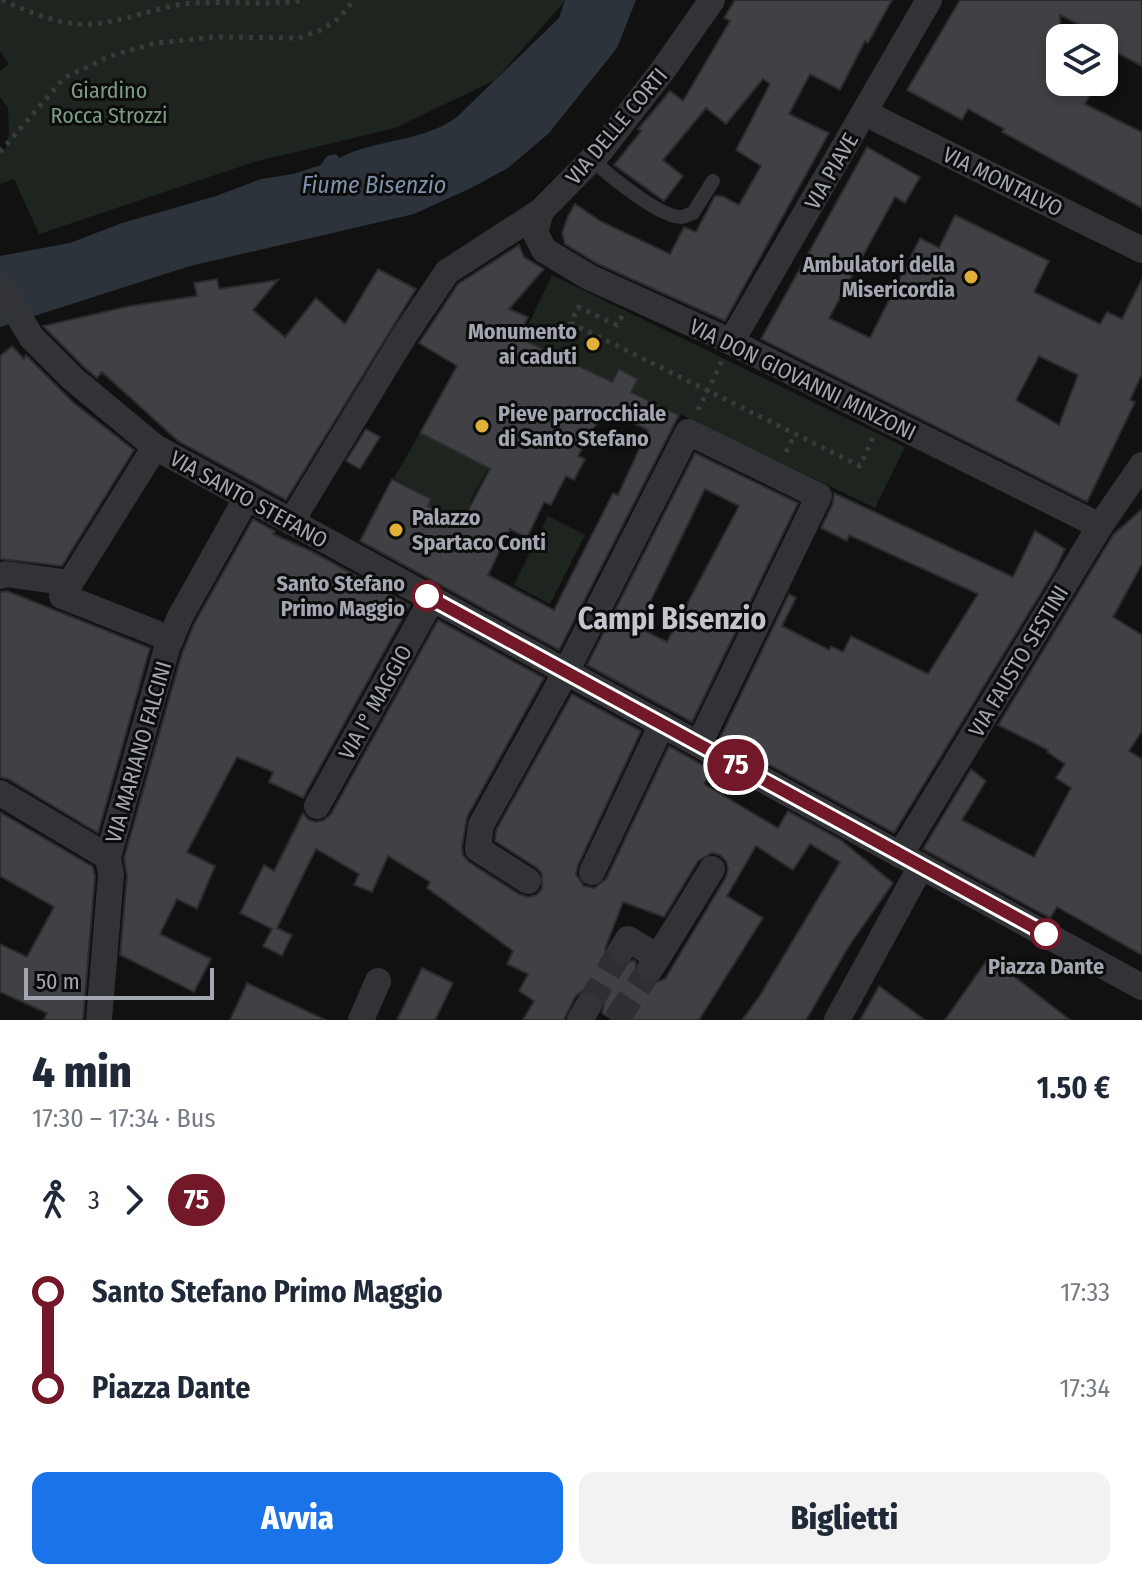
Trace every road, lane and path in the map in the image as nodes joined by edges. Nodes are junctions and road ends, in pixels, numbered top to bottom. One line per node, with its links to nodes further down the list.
1 (2, 0): 2 (path)
2 (305, 0)
3 (354, 0): 7 (path)
4 (712, 0): 8 (street, VIA DELLE CORTI)
5 (929, 0): 6 (street, VIA PIAVE)
6 (865, 113): 11 (street, VIA MONTALVO); 14 (street, VIA PIAVE)
7 (0, 152)
8 (592, 160): 9 (lane); 10 (street, VIA DELLE CORTI)
9 (713, 181)
10 (541, 211): 14 (street, VIA DON GIOVANNI MINZONI); 21 (street, VIA DELLE CORTI)
11 (1142, 250)
12 (0, 286): 18 (street, VIA SANTO STEFANO)
13 (625, 310): 15 (path)
14 (731, 342): 22 (street, VIA DON GIOVANNI MINZONI)
15 (707, 390): 16 (path); 17 (path)
16 (692, 424): 27 (street); 29 (street)
17 (876, 432)
18 (155, 447): 20 (street, VIA SANTO STEFANO); 24 (street)
19 (1141, 471): 22 (street, VIA FAUSTO SESTINI)
20 (247, 497): 21 (street, VIA SANTO STEFANO); 26 (street, VIA MARIANO FALCINI)
21 (291, 522): 25 (street, VIA SANTO STEFANO)
22 (1100, 526): 33 (street, VIA FAUSTO SESTINI)
23 (3, 575): 24 (street)
24 (70, 583): 26 (street)
25 (432, 599): 27 (street, VIA SANTO STEFANO); 31 (street, VIA I° MAGGIO)
26 (169, 643): 32 (street, VIA MARIANO FALCINI)
27 (566, 672): 28 (street, VIA SANTO STEFANO); 36 (street)
28 (662, 724): 29 (street, VIA SANTO STEFANO); 35 (street)
29 (699, 744): 33 (street, VIA SANTO STEFANO)
30 (0, 793): 32 (street)
31 (317, 806)
32 (108, 857): 40 (street, VIA MARIANO FALCINI)
33 (911, 860): 39 (street); 42 (street)
34 (712, 869): 37 (street)
35 (592, 872)
36 (528, 881)
37 (621, 950)
38 (378, 981): 41 (street)
39 (1142, 987)
40 (99, 1020)
41 (361, 1020)
42 (837, 1020)

